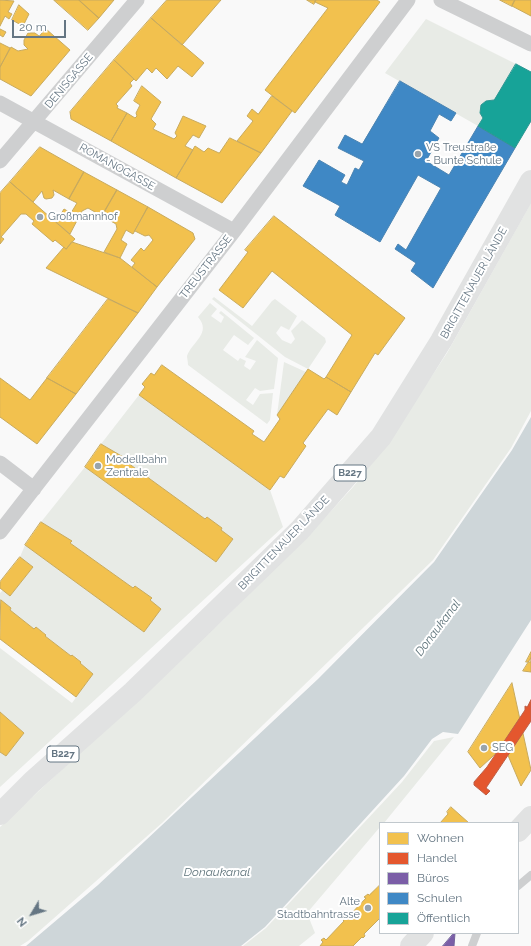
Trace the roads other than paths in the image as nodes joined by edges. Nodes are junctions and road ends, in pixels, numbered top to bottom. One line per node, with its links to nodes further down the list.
1 (137, 0): 6 (street, DENISGASSE)
2 (408, 0): 9 (street, TREUSTRASSE)
3 (441, 0): 4 (street)
4 (531, 44)
5 (0, 103): 6 (street, ROMANOGASSE)
6 (34, 123): 7 (street, DENISGASSE); 9 (street, ROMANOGASSE)
7 (0, 161)
8 (531, 181): 13 (main road, BRIGITTENAUER LÄNDE / B227)
9 (234, 231): 11 (street, TREUSTRASSE)
10 (0, 463): 11 (street)
11 (34, 489): 12 (street, TREUSTRASSE)
12 (0, 532)
13 (21, 793): 14 (street); 15 (main road, BRIGITTENAUER LÄNDE / B227)
14 (0, 804)
15 (0, 814)
16 (531, 817): 17 (main road)
17 (519, 830)
18 (531, 875): 19 (lane)
19 (524, 883)
20 (422, 934): 22 (main road)
21 (477, 934): 23 (lane)
22 (411, 946)
23 (472, 946)

